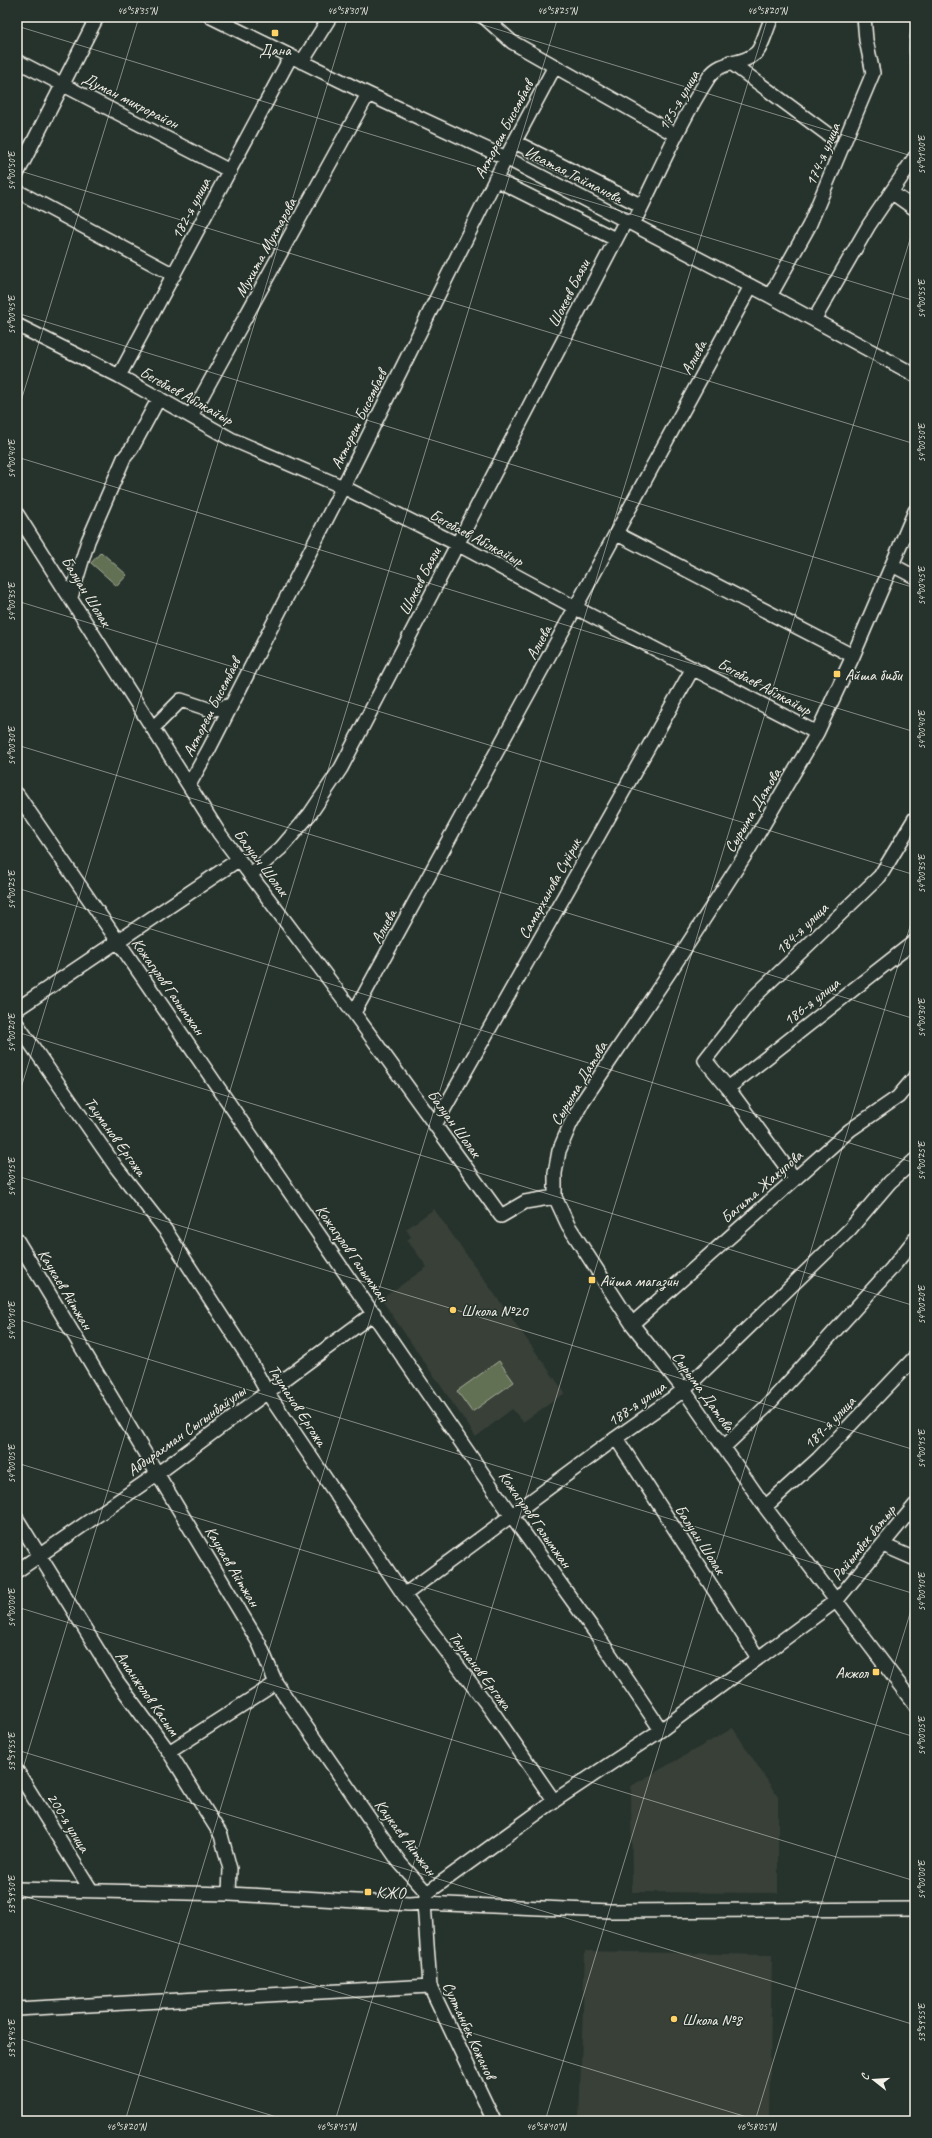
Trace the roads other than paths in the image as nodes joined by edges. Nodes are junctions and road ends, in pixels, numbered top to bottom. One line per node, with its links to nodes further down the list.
1 (97, 17): 11 (street)
2 (213, 17): 7 (street, Исатая Тайманова)
3 (330, 17): 7 (street, 182-я улица)
4 (484, 17): 10 (street)
5 (772, 17): 9 (street, 175-я улица)
6 (864, 17): 29 (street, 174-я улица)
7 (297, 59): 12 (street, Исатая Тайманова); 18 (street, 182-я улица)
8 (17, 61): 11 (street, Думан микрорайон)
9 (730, 62): 13 (street, 175-я улица); 14 (street)
10 (555, 66): 13 (street); 15 (street, Актореш Бисембаев)
11 (63, 84): 18 (street, Думан микрорайон); 19 (street)
12 (368, 94): 17 (street, Исатая Тайманова); 35 (street, Мухита Мухтарова)
13 (676, 135): 23 (street, 175-я улица)
14 (830, 136)
15 (515, 142): 17 (street, Актореш Бисембаев); 23 (street)
16 (915, 157): 22 (street)
17 (506, 158): 20 (street, Актореш Бисембаев); 25 (street, Исатая Тайманова)
18 (230, 171): 27 (street, 182-я улица)
19 (17, 174)
20 (495, 179): 26 (street); 36 (street, Актореш Бисембаев)
21 (17, 191): 27 (street)
22 (891, 192): 24 (street); 30 (street)
23 (642, 206): 25 (street, 175-я улица)
24 (915, 209)
25 (630, 222): 26 (street, Шокеев Баязи); 28 (street, Исатая Тайманова)
26 (615, 239): 40 (street, Шокеев Баязи)
27 (174, 275): 33 (street, 182-я улица)
28 (751, 286): 29 (street, Исатая Тайманова); 39 (street, Алиева)
29 (770, 296): 30 (street, Исатая Тайманова)
30 (814, 320): 32 (street, Исатая Тайманова)
31 (17, 325): 33 (street)
32 (915, 375)
33 (118, 376): 34 (street, Бегебаев Абілкайыр)
34 (159, 398): 35 (street, Бегебаев Абілкайыр); 43 (street)
35 (191, 416): 36 (street, Бегебаев Абілкайыр)
36 (343, 487): 40 (street, Бегебаев Абілкайыр); 47 (street, Актореш Бисембаев)
37 (915, 511): 41 (street, Сырыма Датова)
38 (17, 514): 43 (street, Балуан Шолак)
39 (617, 534): 44 (street, Алиева); 45 (street)
40 (457, 544): 44 (street, Бегебаев Абілкайыр); 54 (street, Шокеев Баязи)
41 (892, 565): 42 (street); 45 (street, Сырыма Датова)
42 (915, 577)
43 (70, 597): 48 (street, Балуан Шолак)
44 (576, 608): 46 (street, Бегебаев Абілкайыр); 58 (street, Алиева)
45 (853, 656): 49 (street, Сырыма Датова)
46 (693, 668): 49 (street, Бегебаев Абілкайыр); 62 (street, Самарханова Суйрик)
47 (231, 704): 48 (street); 50 (street, Актореш Бисембаев)
48 (153, 728): 50 (street, Балуан Шолак)
49 (817, 733): 65 (street, Сырыма Датова)
50 (189, 785): 53 (street, Балуан Шолак)
51 (17, 794): 56 (street, Кожагулов Галымжан)
52 (915, 818): 61 (street, 184-я улица)
53 (238, 860): 54 (street, Балуан Шолак); 56 (street)
54 (250, 875): 58 (street, Балуан Шолак)
55 (915, 941): 61 (street, 186-я улица)
56 (118, 942): 57 (street); 68 (street, Кожагулов Галымжан)
57 (18, 1005)
58 (354, 1013): 62 (street, Балуан Шолак)
59 (17, 1024): 72 (street, Тауманов Ергожа)
60 (915, 1077): 64 (street, Багита Жакупова)
61 (728, 1088): 64 (street)
62 (435, 1125): 65 (street, Балуан Шолак)
63 (915, 1160): 71 (street, 188-я улица)
64 (795, 1179): 69 (street, Багита Жакупова)
65 (555, 1197): 69 (street, Сырыма Датова)
66 (915, 1239): 74 (street)
67 (17, 1240): 75 (street, Каукаев Айтжан)
68 (374, 1313): 72 (street, Абдирахман Сыгынбайулы); 78 (street, Кожагулов Галымжан)
69 (632, 1324): 71 (street, Сырыма Датова)
70 (915, 1357): 77 (street, 189-я улица)
71 (684, 1390): 73 (street, 188-я улица); 74 (street, Сырыма Датова)
72 (267, 1392): 75 (street, Абдирахман Сыгынбайулы); 84 (street, Тауманов Ергожа)
73 (616, 1438): 78 (street, 188-я улица); 86 (street, Балуан Шолак)
74 (724, 1447): 77 (street, Сырыма Датова)
75 (157, 1474): 81 (street, Абдирахман Сыгынбайулы); 87 (street, Каукаев Айтжан)
76 (915, 1505): 80 (street, Райымбек батыр)
77 (765, 1507): 85 (street, Сырыма Датова)
78 (511, 1515): 84 (street, 188-я улица); 89 (street, Кожагулов Галымжан)
79 (17, 1519): 81 (street, Аманжолов Касым)
80 (883, 1545): 82 (street); 85 (street, Райымбек батыр)
81 (40, 1555): 83 (street, Абдирахман Сыгынбайулы); 90 (street, Аманжолов Касым)
82 (915, 1559)
83 (17, 1571)
84 (404, 1596): 92 (street, Тауманов Ергожа)
85 (837, 1600): 86 (street, Райымбек батыр); 88 (street, Сырыма Датова)
86 (758, 1658): 89 (street, Райымбек батыр)
87 (276, 1684): 90 (street); 96 (street, Каукаев Айтжан)
88 (915, 1705)
89 (661, 1730): 92 (street, Райымбек батыр)
90 (169, 1752): 95 (street, Аманжолов Касым)
91 (17, 1771): 94 (street, 200-я улица)
92 (554, 1801): 96 (street, Райымбек батыр)
93 (17, 1889): 94 (street)
94 (91, 1890): 95 (street)
95 (229, 1894): 96 (street)
96 (426, 1898): 97 (street); 98 (street, Султанбек Кожанов)
97 (915, 1909)
98 (430, 1986): 99 (street); 100 (street, Султанбек Кожанов)
99 (17, 2008)
100 (494, 2121)

